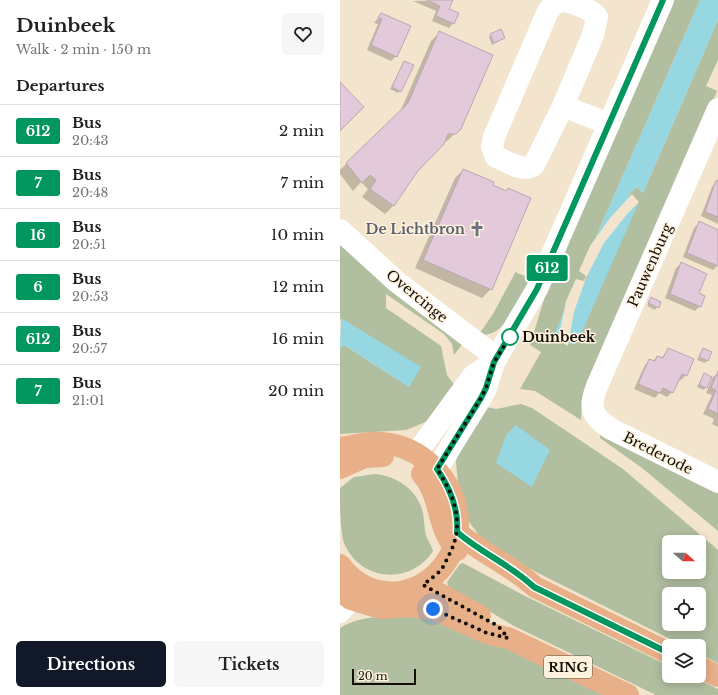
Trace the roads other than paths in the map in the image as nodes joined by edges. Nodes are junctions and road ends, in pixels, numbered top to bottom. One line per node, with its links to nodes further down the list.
1 (663, 0): 4 (street)
2 (563, 106): 2 (street); 4 (street)
3 (718, 109): 7 (street, Pauwenburg)
4 (609, 124): 6 (street)
5 (340, 230): 6 (street, Overcinge)
6 (496, 360): 9 (street); 11 (street)
7 (599, 421): 12 (street, Brederode)
8 (340, 448): 9 (main road)
9 (411, 458): 10 (main road); 11 (main road); 13 (main road)
10 (340, 468)
11 (437, 469): 13 (main road)
12 (718, 482)
13 (455, 539): 15 (main road, RING); 18 (main road)
14 (340, 565): 16 (main road, RING)
15 (423, 585): 16 (main road, RING); 17 (main road, RING)
16 (348, 597): 17 (main road, RING)
17 (508, 638): 21 (main road, RING)
18 (662, 650)
19 (706, 670): 20 (main road)
20 (718, 676)
21 (628, 695)

